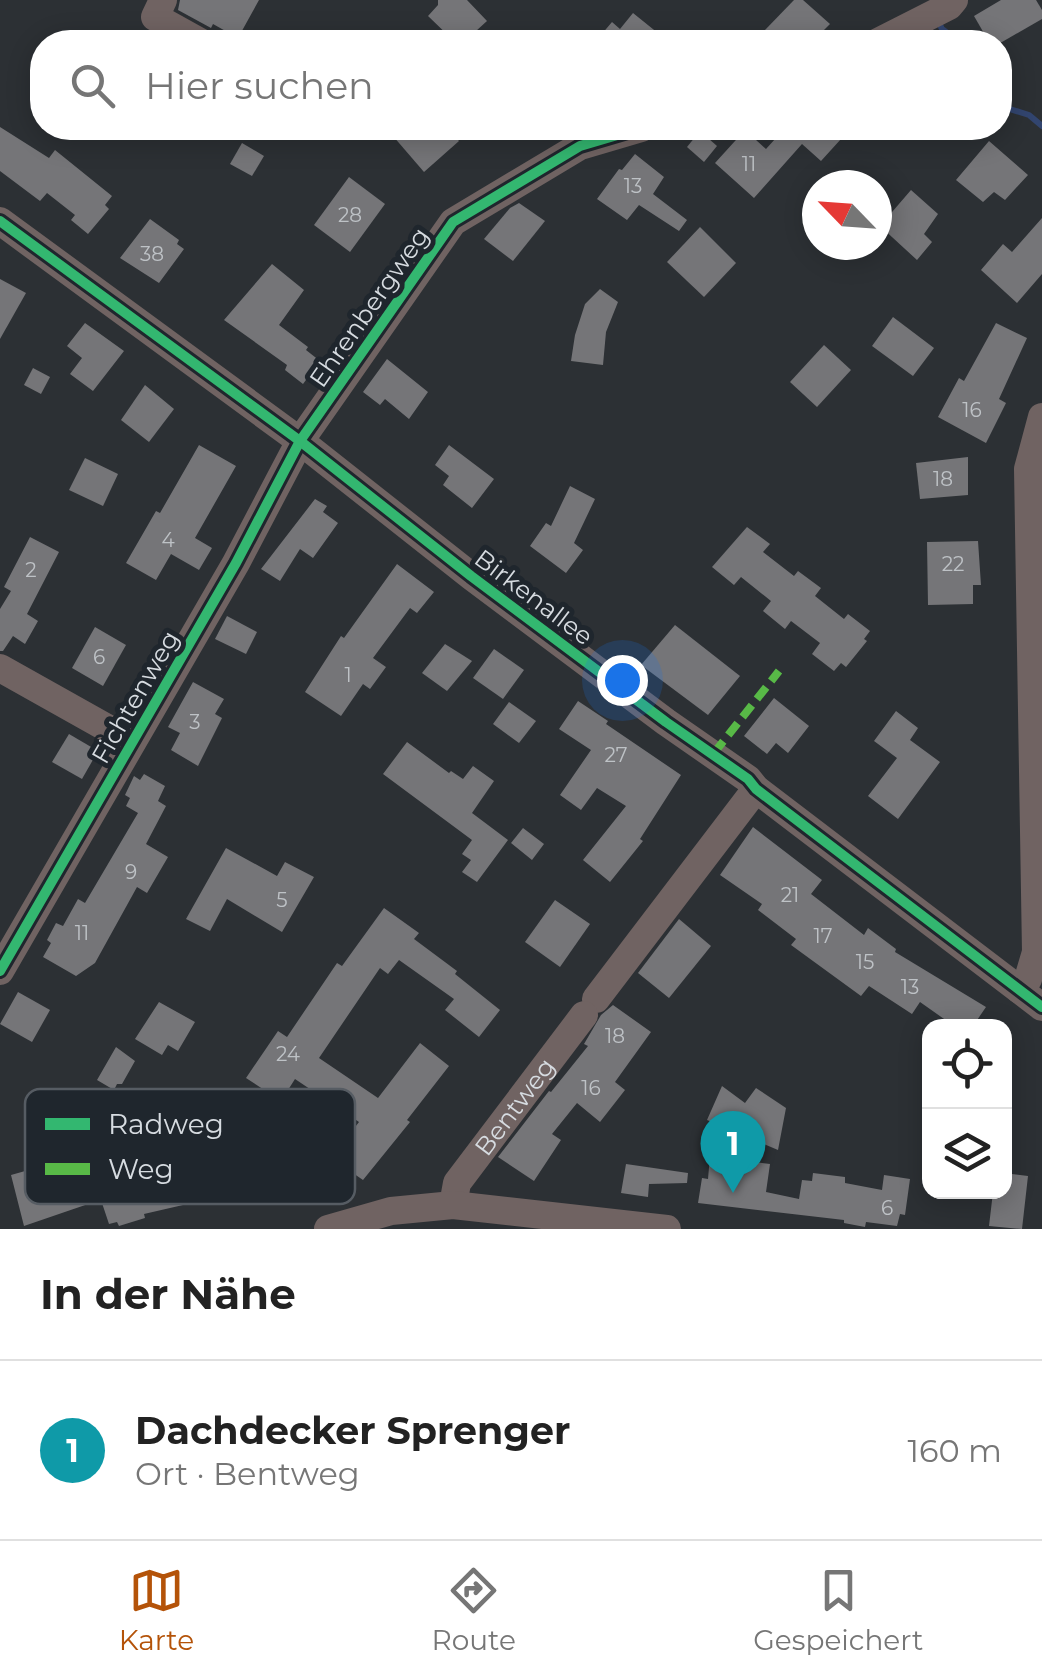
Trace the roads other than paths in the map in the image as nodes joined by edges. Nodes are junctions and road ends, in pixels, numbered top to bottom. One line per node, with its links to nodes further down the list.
1 (163, 0): 3 (street)
2 (942, 8): 4 (street)
3 (179, 30)
4 (901, 30)
5 (600, 140): 8 (street, Ehrenbergweg)
6 (0, 220): 8 (street, Birkenallee)
7 (1042, 417): 13 (street)
8 (300, 441): 10 (street, Fichtenweg); 11 (street, Birkenallee)
9 (0, 668): 10 (street)
10 (132, 742): 12 (street, Fichtenweg)
11 (756, 789): 13 (street, Birkenallee); 14 (street, Bentweg)
12 (0, 971)
13 (1031, 999)
14 (452, 1205): 15 (street); 16 (street)
15 (328, 1229)
16 (666, 1229)

